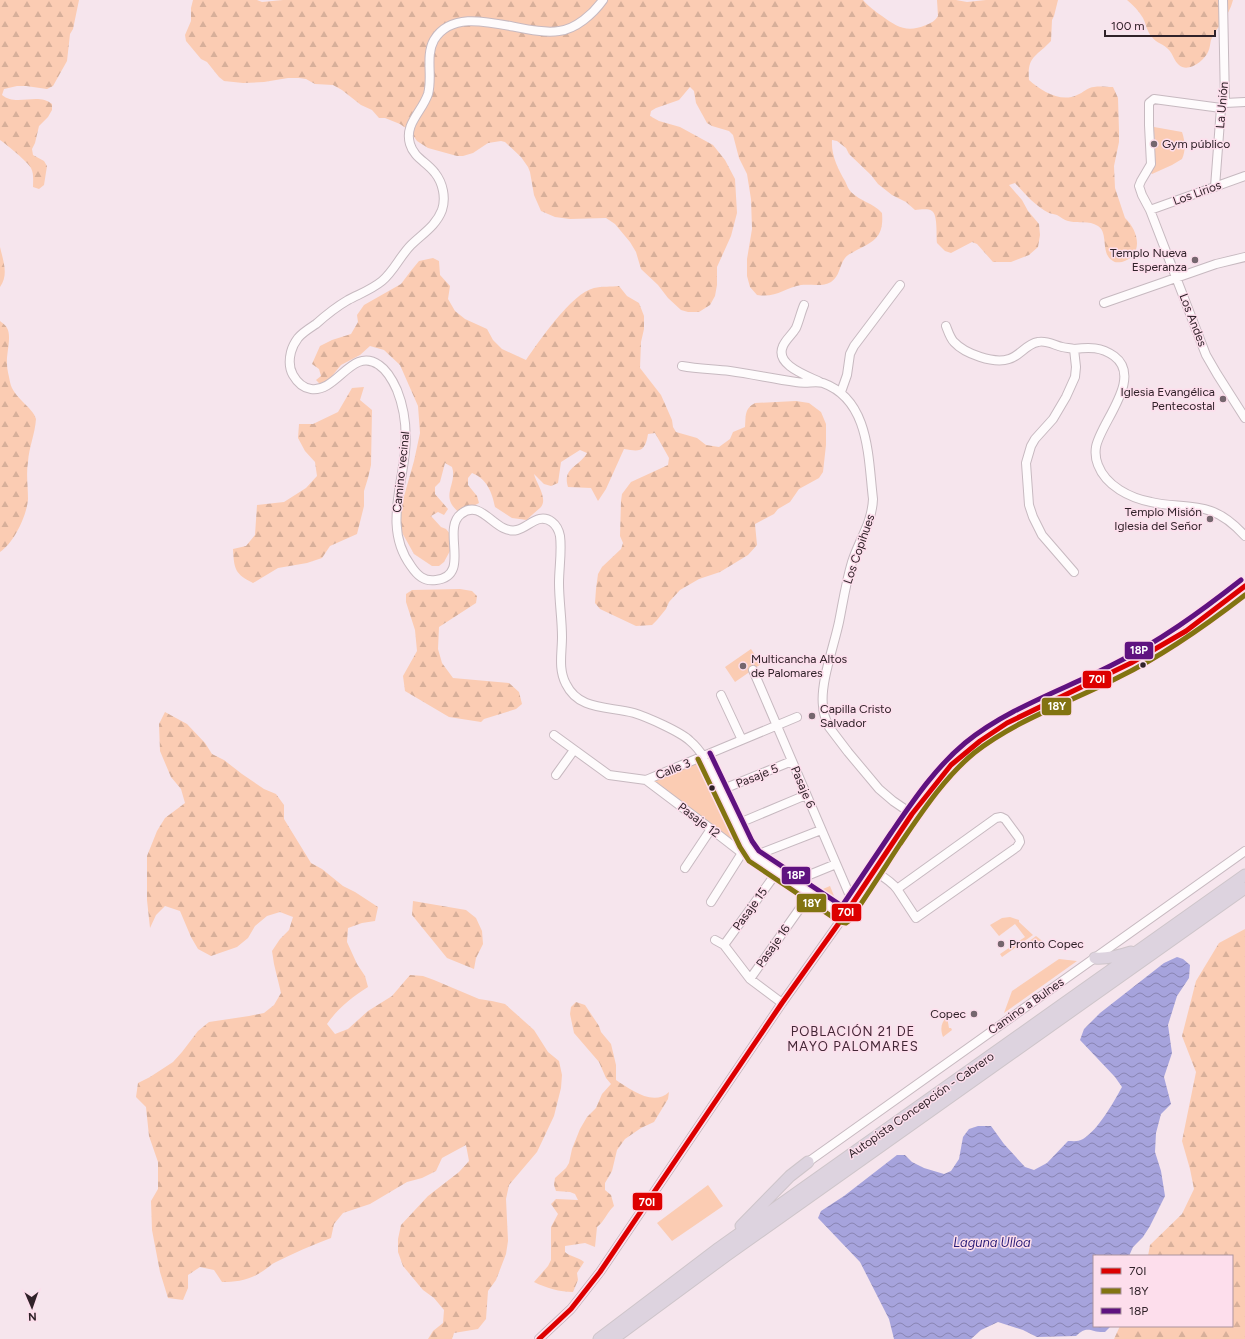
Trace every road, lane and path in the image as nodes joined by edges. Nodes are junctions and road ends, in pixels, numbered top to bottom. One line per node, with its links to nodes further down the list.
1 (603, 0): 29 (street, Camino vecinal)
2 (1223, 0): 4 (street, La Unión)
3 (1245, 102): 4 (street)
4 (1223, 106): 6 (street, La Unión); 7 (street, Los Andes)
5 (1245, 176): 6 (street, Los Lirios)
6 (1215, 187): 7 (street, Los Lirios)
7 (1150, 210): 9 (street, Los Andes)
8 (1245, 257): 9 (street)
9 (1176, 278): 11 (street); 18 (street, Los Andes)
10 (900, 285): 17 (street)
11 (1104, 303)
12 (804, 304): 16 (street)
13 (946, 326): 14 (street)
14 (1074, 349): 19 (street); 20 (street)
15 (682, 366): 16 (street, Los Copihues)
16 (822, 383): 17 (street, Los Copihues)
17 (840, 392): 35 (street, Los Copihues)
18 (1245, 418)
19 (1245, 536)
20 (1074, 572)
21 (1245, 586): 35 (street)
22 (753, 670): 25 (street, Pasaje 6)
23 (721, 695): 27 (street)
24 (797, 717): 25 (street, Calle 3)
25 (777, 726): 27 (street, Calle 3); 30 (street, Pasaje 6)
26 (554, 735): 28 (street, Calle 3)
27 (742, 740): 29 (street, Calle 3)
28 (574, 750): 31 (street); 32 (street, Calle 3)
29 (704, 756): 32 (street, Calle 3); 33 (street)
30 (792, 761): 33 (street, Pasaje 5); 34 (street, Pasaje 6)
31 (556, 774)
32 (646, 780): 37 (street, Pasaje 12)
33 (721, 790): 36 (street)
34 (806, 795): 36 (street); 38 (street, Pasaje 6)
35 (912, 814): 44 (street)
36 (737, 824): 41 (street)
37 (711, 829): 40 (street, Pasaje 12); 43 (street)
38 (822, 830): 41 (street); 42 (street, Pasaje 6)
39 (1245, 851): 57 (street, Camino a Bulnes)
40 (742, 853): 41 (street, Pasaje 12); 51 (street)
41 (754, 856): 45 (street)
42 (836, 864): 47 (street); 52 (street, Pasaje 6)
43 (686, 868)
44 (874, 871): 49 (street); 52 (street)
45 (777, 872): 47 (street); 55 (street, Pasaje 15)
46 (1245, 876): 56 (highway, Autopista Concepción - Cabrero)
47 (792, 882): 50 (street)
48 (1245, 888): 64 (highway, Autopista Concepción - Cabrero)
49 (897, 889): 49 (street)
50 (810, 894): 53 (street); 58 (street, Pasaje 16)
51 (711, 902)
52 (853, 903): 53 (street)
53 (844, 916): 59 (street)
54 (715, 940): 55 (street)
55 (724, 946): 58 (street)
56 (1145, 947): 57 (highway); 61 (highway, Autopista Concepción - Cabrero)
57 (1095, 958): 60 (street, Camino a Bulnes)
58 (750, 979): 59 (street)
59 (782, 1003): 62 (street)
60 (808, 1162): 61 (highway)
61 (719, 1248): 63 (highway, Autopista Concepción - Cabrero)
62 (539, 1339)
63 (599, 1339)
64 (613, 1339)

